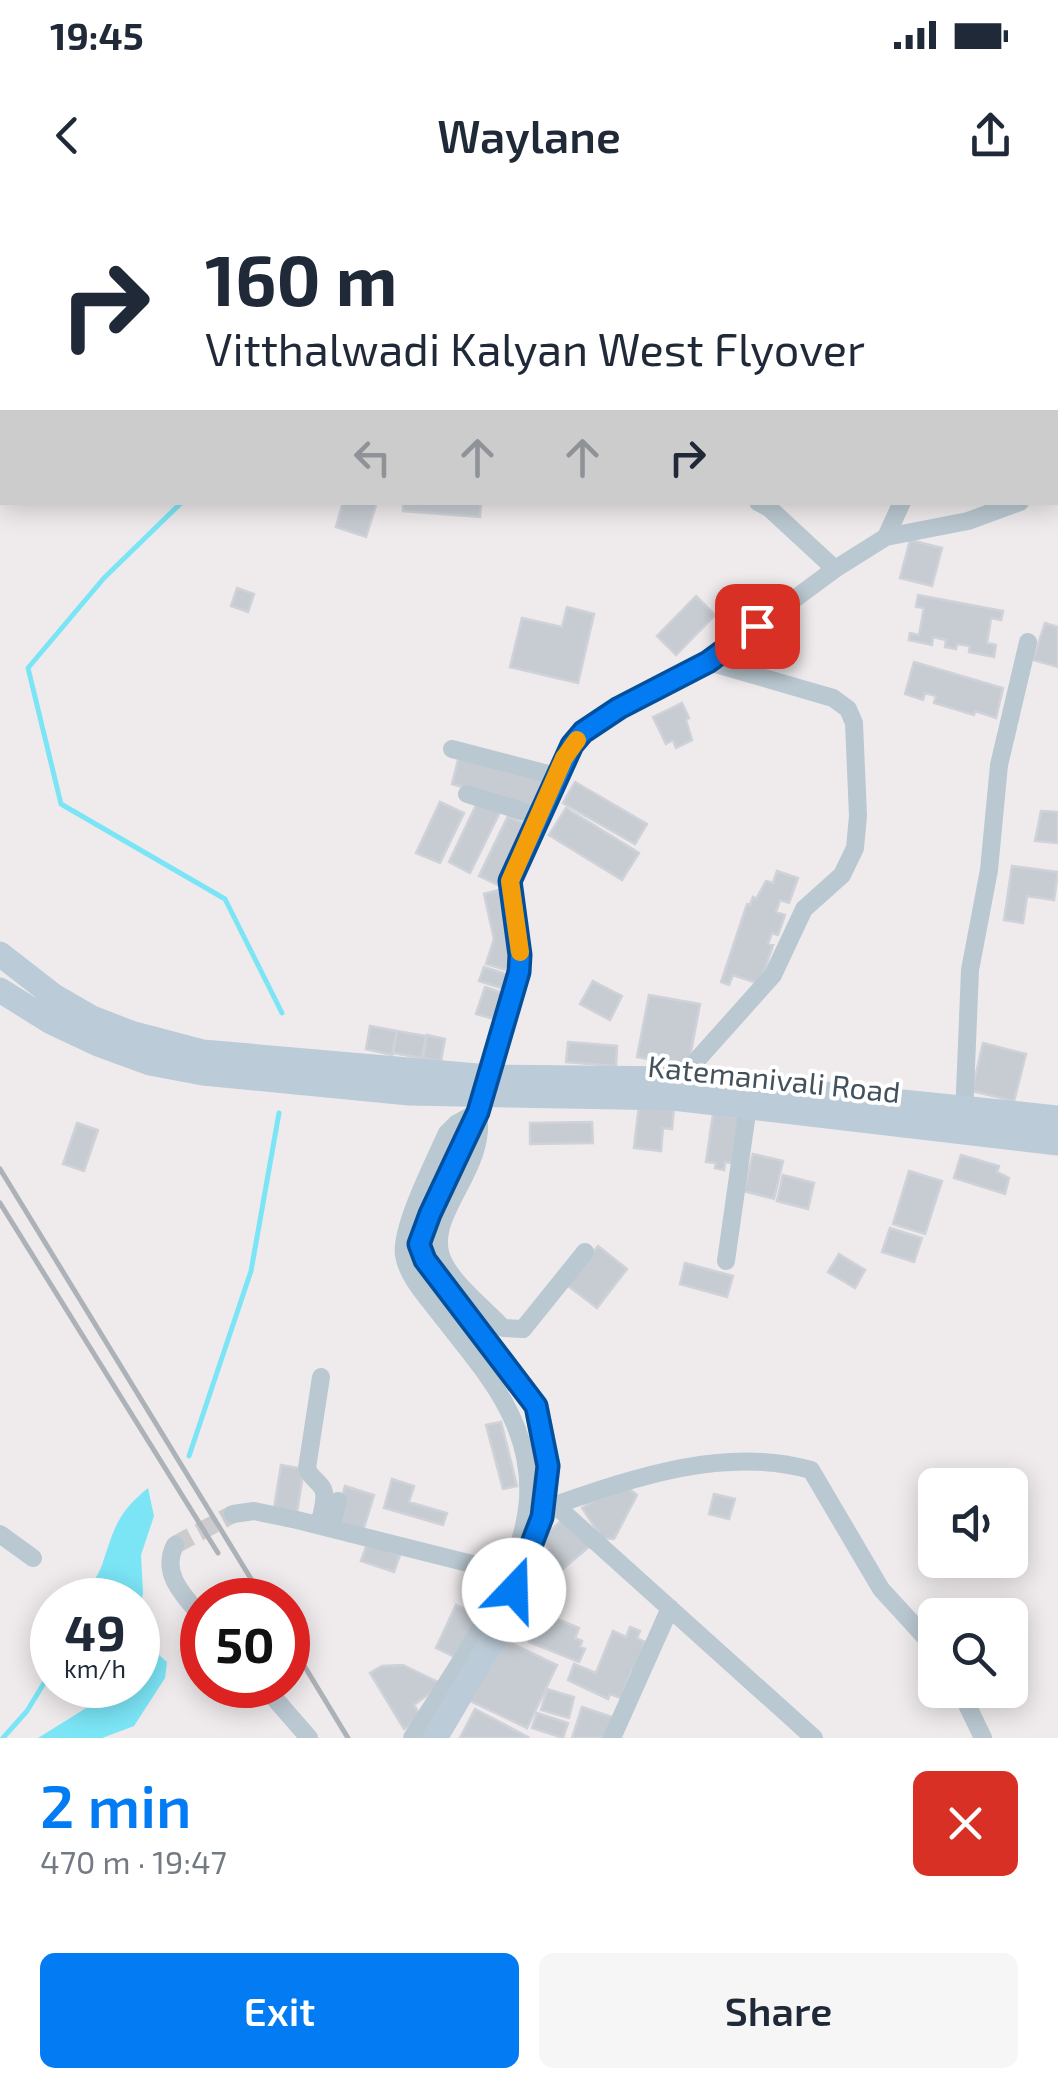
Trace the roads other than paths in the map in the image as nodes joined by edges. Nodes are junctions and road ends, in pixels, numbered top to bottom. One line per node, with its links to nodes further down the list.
1 (764, 505): 5 (street)
2 (901, 505): 4 (street)
3 (1012, 505): 4 (street)
4 (886, 537): 5 (street)
5 (835, 569): 7 (street)
6 (1028, 642): 19 (street)
7 (708, 662): 9 (street); 15 (street)
8 (452, 749): 9 (street)
9 (556, 776): 11 (street)
10 (467, 794): 11 (street)
11 (538, 816): 16 (street)
12 (0, 954): 14 (main road)
13 (0, 990): 14 (main road)
14 (312, 1073): 16 (main road)
15 (680, 1079): 16 (main road, Katemanivali Road); 19 (main road, Katemanivali Road)
16 (483, 1095): 17 (main road, Katemanivali Road); 21 (street); 24 (street); 40 (main road, bridge)
17 (748, 1106): 19 (main road, Katemanivali Road); 22 (street)
18 (1058, 1118): 19 (main road, Katemanivali Road)
19 (964, 1120): 20 (main road, Katemanivali Road)
20 (1058, 1143)
21 (584, 1252)
22 (726, 1262)
23 (321, 1377): 28 (street)
24 (528, 1498): 26 (street); 32 (street)
25 (338, 1501): 28 (street)
26 (555, 1505): 34 (street); 35 (street)
27 (233, 1514): 28 (street)
28 (325, 1527): 32 (street)
29 (0, 1534): 31 (street)
30 (174, 1546): 33 (street)
31 (32, 1558)
32 (508, 1573): 39 (street)
33 (180, 1590)
34 (670, 1608): 41 (street); 42 (street)
35 (918, 1629)
36 (283, 1708): 38 (street)
37 (969, 1708): 43 (street)
38 (309, 1738)
39 (412, 1738)
40 (435, 1738)
41 (612, 1738)
42 (814, 1738)
43 (983, 1738)

